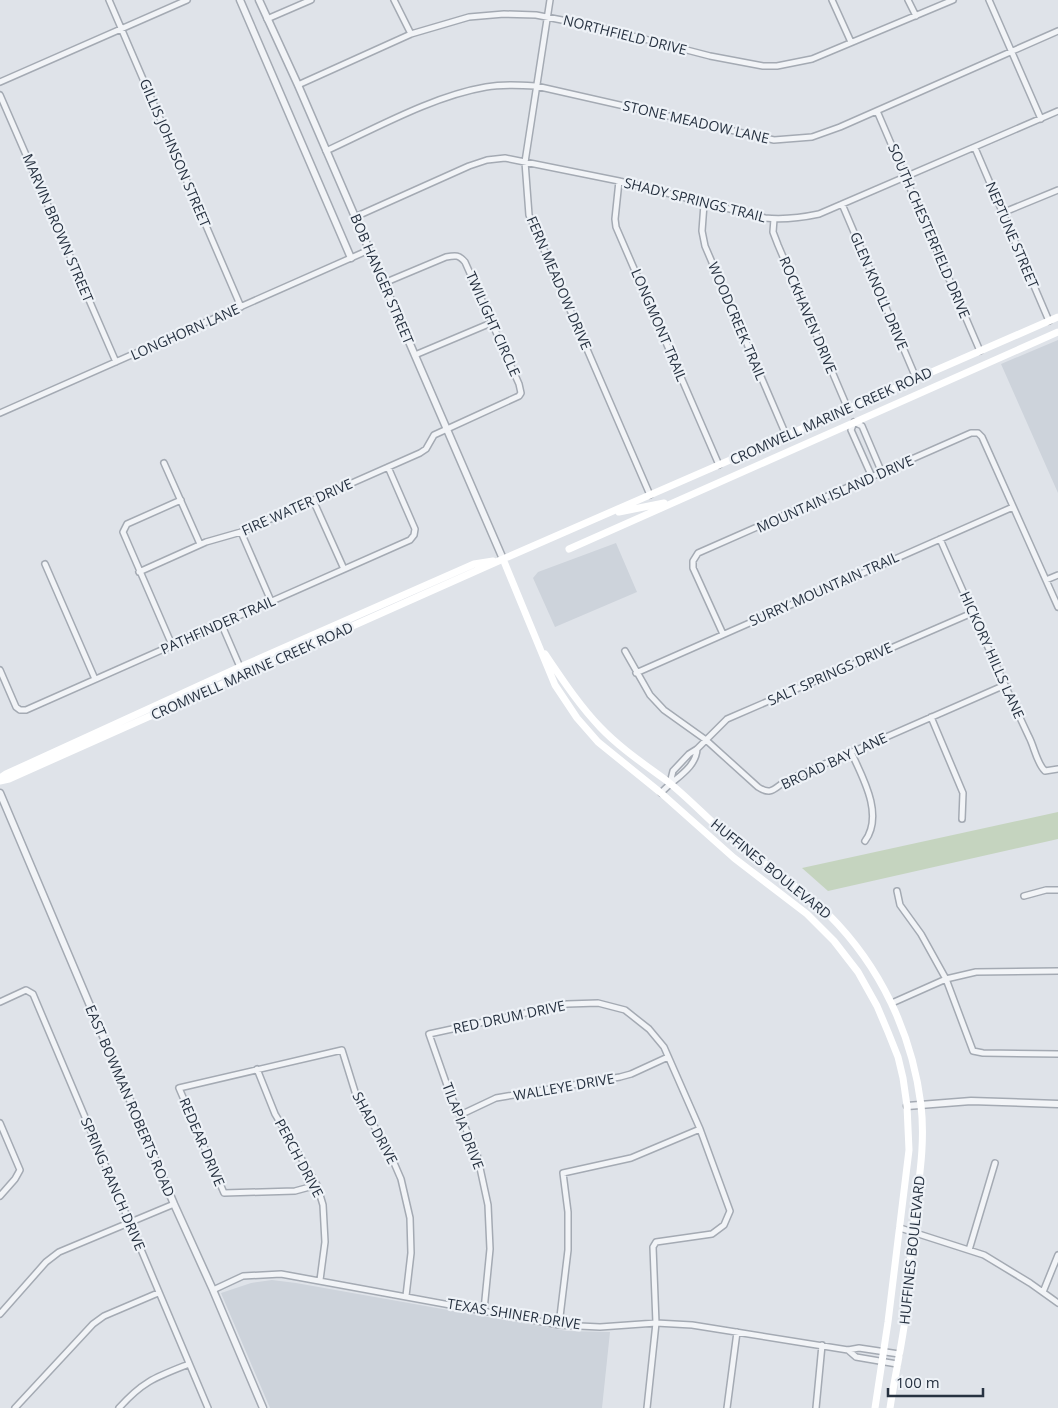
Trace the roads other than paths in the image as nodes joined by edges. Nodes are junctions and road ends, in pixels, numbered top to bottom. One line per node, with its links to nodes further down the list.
1 (109, 0): 15 (street, GILLIS JOHNSON STREET)
2 (188, 0): 15 (street)
3 (240, 0): 39 (street, BOB HANGER STREET)
4 (260, 0): 14 (street, BOB HANGER STREET)
5 (311, 0): 14 (street)
6 (394, 0): 17 (street)
7 (550, 0): 13 (street, FERN MEADOW DRIVE)
8 (832, 0): 18 (street)
9 (908, 0): 12 (street)
10 (953, 0): 12 (street, NORTHFIELD DRIVE)
11 (988, 0): 19 (street)
12 (916, 16): 18 (street, NORTHFIELD DRIVE)
13 (547, 17): 17 (street, NORTHFIELD DRIVE); 18 (street, NORTHFIELD DRIVE); 22 (street, FERN MEADOW DRIVE)
14 (267, 19): 21 (street, BOB HANGER STREET)
15 (122, 28): 20 (street); 41 (street, GILLIS JOHNSON STREET)
16 (1058, 31): 19 (street, STONE MEADOW LANE)
17 (411, 34): 21 (street, NORTHFIELD DRIVE)
18 (851, 42)
19 (1011, 51): 24 (street, STONE MEADOW LANE); 26 (street)
20 (0, 82)
21 (298, 85): 28 (street, BOB HANGER STREET)
22 (536, 86): 24 (street, STONE MEADOW LANE); 28 (street, STONE MEADOW LANE); 29 (street, FERN MEADOW DRIVE)
23 (0, 95): 48 (street, MARVIN BROWN STREET)
24 (877, 111): 30 (street, SOUTH CHESTERFIELD DRIVE)
25 (1058, 112): 26 (street, SHADY SPRINGS TRAIL)
26 (1041, 119): 27 (street, SHADY SPRINGS TRAIL)
27 (974, 148): 30 (street, SHADY SPRINGS TRAIL); 35 (street, NEPTUNE STREET)
28 (326, 151): 36 (street, BOB HANGER STREET)
29 (525, 162): 31 (street, SHADY SPRINGS TRAIL); 36 (street, SHADY SPRINGS TRAIL); 60 (street, FERN MEADOW DRIVE)
30 (906, 177): 34 (street, SHADY SPRINGS TRAIL); 46 (street, SOUTH CHESTERFIELD DRIVE)
31 (619, 181): 33 (street, SHADY SPRINGS TRAIL); 56 (street, LONGMONT TRAIL)
32 (1058, 190): 35 (street)
33 (704, 204): 37 (street, SHADY SPRINGS TRAIL); 54 (street, WOODCREEK TRAIL)
34 (842, 204): 37 (street, SHADY SPRINGS TRAIL); 49 (street, GLEN KNOLL DRIVE)
35 (1002, 212): 43 (street, NEPTUNE STREET)
36 (355, 217): 38 (street, BOB HANGER STREET)
37 (774, 219): 50 (street, ROCKHAVEN DRIVE)
38 (369, 250): 39 (street, LONGHORN LANE); 40 (street, BOB HANGER STREET)
39 (351, 258): 41 (street, LONGHORN LANE)
40 (384, 283): 44 (street, TWILIGHT CIRCLE); 47 (street, BOB HANGER STREET)
41 (242, 307): 48 (street, LONGHORN LANE)
42 (1058, 317): 43 (main road, CROMWELL MARINE CREEK ROAD)
43 (1049, 321): 45 (main road); 46 (main road, CROMWELL MARINE CREEK ROAD)
44 (491, 323): 47 (street); 53 (street, TWILIGHT CIRCLE)
45 (1056, 333): 52 (main road, CROMWELL MARINE CREEK ROAD)
46 (980, 351): 49 (main road, CROMWELL MARINE CREEK ROAD)
47 (415, 355): 53 (street, BOB HANGER STREET)
48 (116, 362): 51 (street, LONGHORN LANE)
49 (916, 378): 50 (main road, CROMWELL MARINE CREEK ROAD)
50 (848, 409): 52 (main road); 54 (main road, CROMWELL MARINE CREEK ROAD)
51 (0, 413)
52 (854, 422): 58 (street); 59 (street); 63 (main road, CROMWELL MARINE CREEK ROAD)
53 (447, 429): 57 (street, FIRE WATER DRIVE); 70 (street, BOB HANGER STREET)
54 (786, 435): 56 (main road, CROMWELL MARINE CREEK ROAD)
55 (164, 463): 61 (street)
56 (718, 465): 60 (main road, CROMWELL MARINE CREEK ROAD)
57 (388, 467): 62 (street, FIRE WATER DRIVE); 72 (street, PATHFINDER TRAIL)
58 (882, 473): 59 (street, MOUNTAIN ISLAND DRIVE); 64 (street, MOUNTAIN ISLAND DRIVE)
59 (872, 477): 80 (street, MOUNTAIN ISLAND DRIVE)
60 (650, 495): 65 (main road, CROMWELL MARINE CREEK ROAD)
61 (181, 500): 68 (street); 73 (street)
62 (313, 500): 66 (street, FIRE WATER DRIVE); 72 (street)
63 (677, 500): 65 (main road, CROMWELL MARINE CREEK ROAD); 69 (main road, CROMWELL MARINE CREEK ROAD)
64 (1013, 507): 67 (street, SURRY MOUNTAIN TRAIL); 75 (street)
65 (605, 515): 70 (main road, CROMWELL MARINE CREEK ROAD)
66 (241, 532): 68 (street, FIRE WATER DRIVE); 76 (street)
67 (940, 538): 78 (street, HICKORY HILLS LANE); 80 (street, SURRY MOUNTAIN TRAIL)
68 (200, 544): 73 (street, FIRE WATER DRIVE)
69 (569, 549)
70 (503, 559): 82 (main road, HUFFINES BOULEVARD); 84 (main road, CROMWELL MARINE CREEK ROAD); 94 (main road, CROMWELL MARINE CREEK ROAD)
71 (45, 564): 87 (street)
72 (344, 569): 76 (street, PATHFINDER TRAIL)
73 (139, 572): 81 (street)
74 (1058, 575): 75 (street)
75 (1046, 580): 77 (street)
76 (271, 601): 79 (street, PATHFINDER TRAIL)
77 (1058, 607)
78 (972, 613): 88 (street, HICKORY HILLS LANE); 90 (street, SALT SPRINGS DRIVE)
79 (221, 623): 81 (street, PATHFINDER TRAIL); 84 (street)
80 (723, 634): 86 (street, SURRY MOUNTAIN TRAIL)
81 (172, 645): 87 (street, PATHFINDER TRAIL)
82 (539, 645): 95 (main road, HUFFINES BOULEVARD); 97 (main road, HUFFINES BOULEVARD)
83 (625, 651): 86 (street, BROAD BAY LANE)
84 (240, 667): 94 (main road, CROMWELL MARINE CREEK ROAD)
85 (0, 670): 87 (street, PATHFINDER TRAIL)
86 (636, 672): 90 (street, BROAD BAY LANE)
87 (95, 679)
88 (1005, 685): 89 (street, BROAD BAY LANE); 93 (street, HICKORY HILLS LANE)
89 (931, 716): 92 (street, BROAD BAY LANE); 98 (street)
90 (706, 740): 91 (street, SALT SPRINGS DRIVE); 92 (street, BROAD BAY LANE)
91 (698, 749): 95 (street, SALT SPRINGS DRIVE); 95 (street, SALT SPRINGS DRIVE)
92 (851, 752): 99 (street)
93 (1058, 769)
94 (0, 780)
95 (670, 783): 97 (street, SALT SPRINGS DRIVE); 106 (main road, HUFFINES BOULEVARD)
96 (0, 793): 120 (street, EAST BOWMAN ROBERTS ROAD)
97 (661, 793): 112 (main road, HUFFINES BOULEVARD)
98 (962, 820)
99 (865, 841)
100 (1058, 890): 102 (street)
101 (897, 891): 104 (street)
102 (1024, 896)
103 (1058, 971): 104 (street)
104 (946, 978): 106 (street); 108 (street)
105 (0, 1002): 121 (street, SPRING RANCH DRIVE)
106 (892, 1003): 113 (main road, HUFFINES BOULEVARD)
107 (429, 1034): 109 (street, RED DRUM DRIVE); 114 (street, TILAPIA DRIVE)
108 (1058, 1054)
109 (668, 1057): 114 (street, WALLEYE DRIVE); 116 (street, RED DRUM DRIVE)
110 (257, 1069): 118 (street, PERCH DRIVE); 118 (street, REDEAR DRIVE); 130 (street, SHAD DRIVE)
111 (1058, 1104): 113 (street)
112 (907, 1106): 113 (street); 122 (main road, HUFFINES BOULEVARD)
113 (921, 1106): 123 (main road, HUFFINES BOULEVARD)
114 (460, 1115): 132 (street, TILAPIA DRIVE)
115 (0, 1123): 119 (street)
116 (700, 1129): 134 (street, RED DRUM DRIVE); 135 (street)
117 (995, 1163): 124 (street)
118 (316, 1185): 126 (street, PERCH DRIVE)
119 (0, 1196)
120 (174, 1204): 121 (street); 127 (street, EAST BOWMAN ROBERTS ROAD)
121 (129, 1223): 129 (street, SPRING RANCH DRIVE); 133 (street)
122 (900, 1228): 123 (street); 139 (main road, HUFFINES BOULEVARD)
123 (913, 1232): 124 (street); 140 (main road, HUFFINES BOULEVARD)
124 (968, 1250): 128 (street)
125 (1058, 1255): 128 (street)
126 (320, 1280): 127 (street, TEXAS SHINER DRIVE); 130 (street, TEXAS SHINER DRIVE)
127 (213, 1290): 147 (street, EAST BOWMAN ROBERTS ROAD)
128 (1043, 1292): 131 (street)
129 (158, 1293): 142 (street, SPRING RANCH DRIVE); 144 (street)
130 (406, 1296): 132 (street, TEXAS SHINER DRIVE)
131 (1058, 1303)
132 (484, 1310): 135 (street, TEXAS SHINER DRIVE)
133 (0, 1314)
134 (656, 1323): 135 (street, TEXAS SHINER DRIVE); 136 (street, TEXAS SHINER DRIVE); 148 (street)
135 (559, 1325)
136 (737, 1332): 137 (street, TEXAS SHINER DRIVE); 149 (street)
137 (822, 1345): 138 (street, TEXAS SHINER DRIVE); 150 (street)
138 (848, 1350): 139 (street, TEXAS SHINER DRIVE); 141 (street, TEXAS SHINER DRIVE)
139 (884, 1352): 140 (street, TEXAS SHINER DRIVE); 141 (main road, HUFFINES BOULEVARD)
140 (899, 1354): 143 (main road, HUFFINES BOULEVARD)
141 (883, 1361): 143 (street, TEXAS SHINER DRIVE); 151 (main road, HUFFINES BOULEVARD)
142 (189, 1364): 145 (street); 146 (street, SPRING RANCH DRIVE)
143 (897, 1364): 152 (main road, HUFFINES BOULEVARD)
144 (15, 1408)
145 (119, 1408)
146 (208, 1408)
147 (263, 1408)
148 (647, 1408)
149 (727, 1408)
150 (816, 1408)
151 (875, 1408)
152 (890, 1408)

